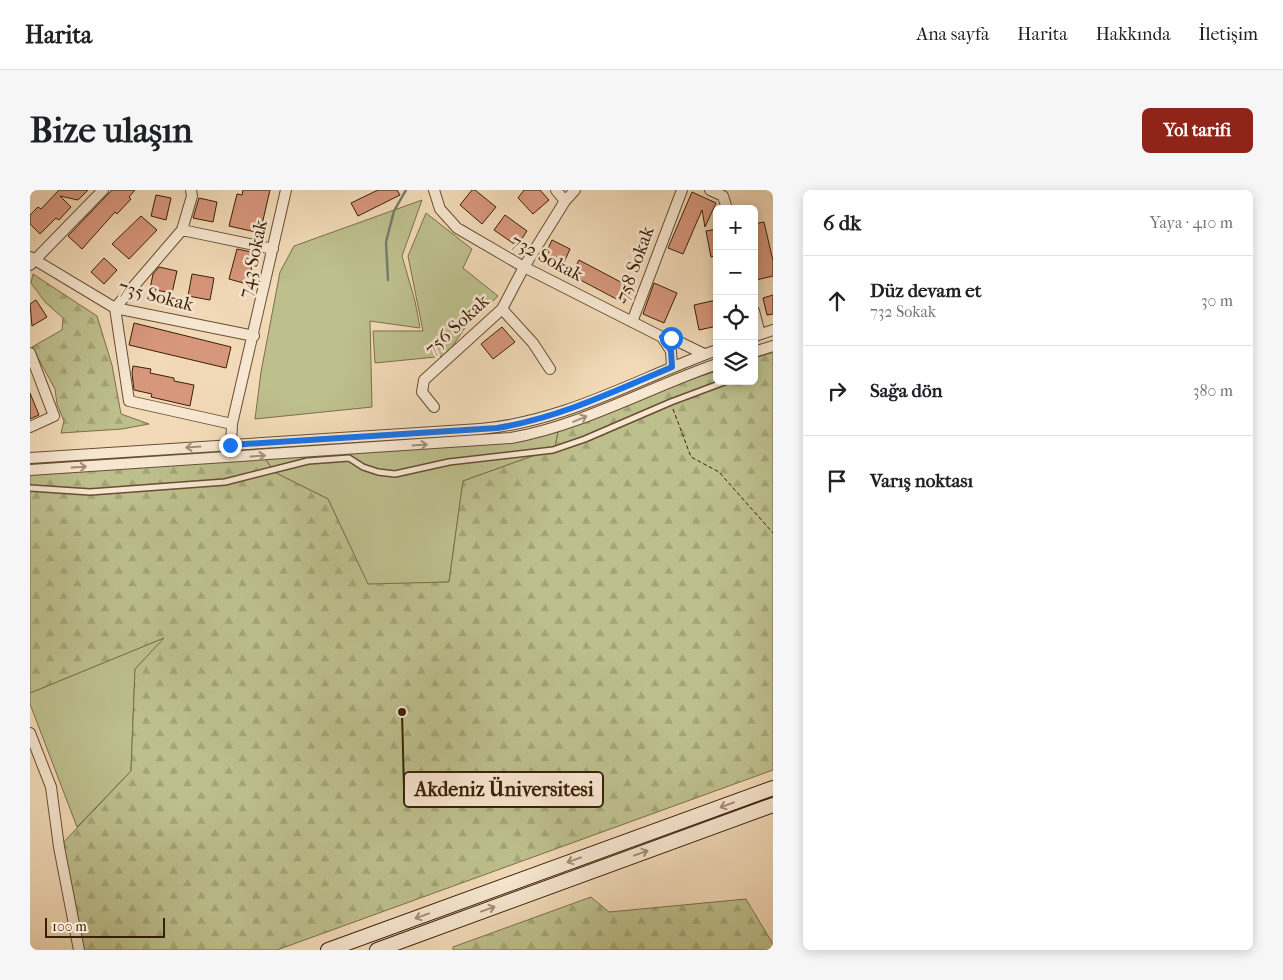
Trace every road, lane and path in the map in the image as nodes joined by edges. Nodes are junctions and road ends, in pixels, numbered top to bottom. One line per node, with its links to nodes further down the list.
1 (103, 190): 13 (street)
2 (192, 190): 11 (street)
3 (286, 190): 12 (street, 743 Sokak)
4 (434, 190): 14 (street, 732 Sokak)
5 (556, 190): 9 (street)
6 (575, 190): 9 (street, 756 Sokak)
7 (682, 190): 17 (street, 758 Sokak)
8 (710, 190): 10 (street)
9 (565, 201): 14 (street, 756 Sokak)
10 (726, 205)
11 (182, 230): 12 (street); 15 (street)
12 (273, 249): 20 (street, 743 Sokak)
13 (32, 261): 15 (street, 735 Sokak)
14 (524, 267): 16 (street, 756 Sokak); 17 (street, 732 Sokak)
15 (116, 308): 20 (street, 735 Sokak); 33 (street)
16 (502, 309): 29 (street); 32 (street, 756 Sokak)
17 (632, 322): 21 (street, 732 Sokak)
18 (773, 330): 19 (street)
19 (758, 335)
20 (254, 336): 33 (street, 743 Sokak)
21 (662, 337): 26 (street, 732 Sokak); 28 (street)
22 (773, 346): 24 (street)
23 (713, 351): 26 (street)
24 (758, 351)
25 (30, 353): 34 (street)
26 (704, 354): 28 (street)
27 (713, 365): 37 (street, one-way to 27)
28 (672, 367): 35 (street)
29 (550, 369)
30 (716, 385): 31 (lane)
31 (670, 402): 38 (lane); 39 (path)
32 (434, 408)
33 (232, 424): 35 (street, 743 Sokak)
34 (30, 427)
35 (230, 445): 36 (street, one-way to 36)
36 (30, 458)
37 (30, 470)
38 (30, 488)
39 (773, 533)
40 (30, 733): 43 (street)
41 (773, 788): 44 (street, one-way to 44)
42 (773, 805): 45 (street, one-way to 42)
43 (79, 950)
44 (328, 950)
45 (377, 950)

